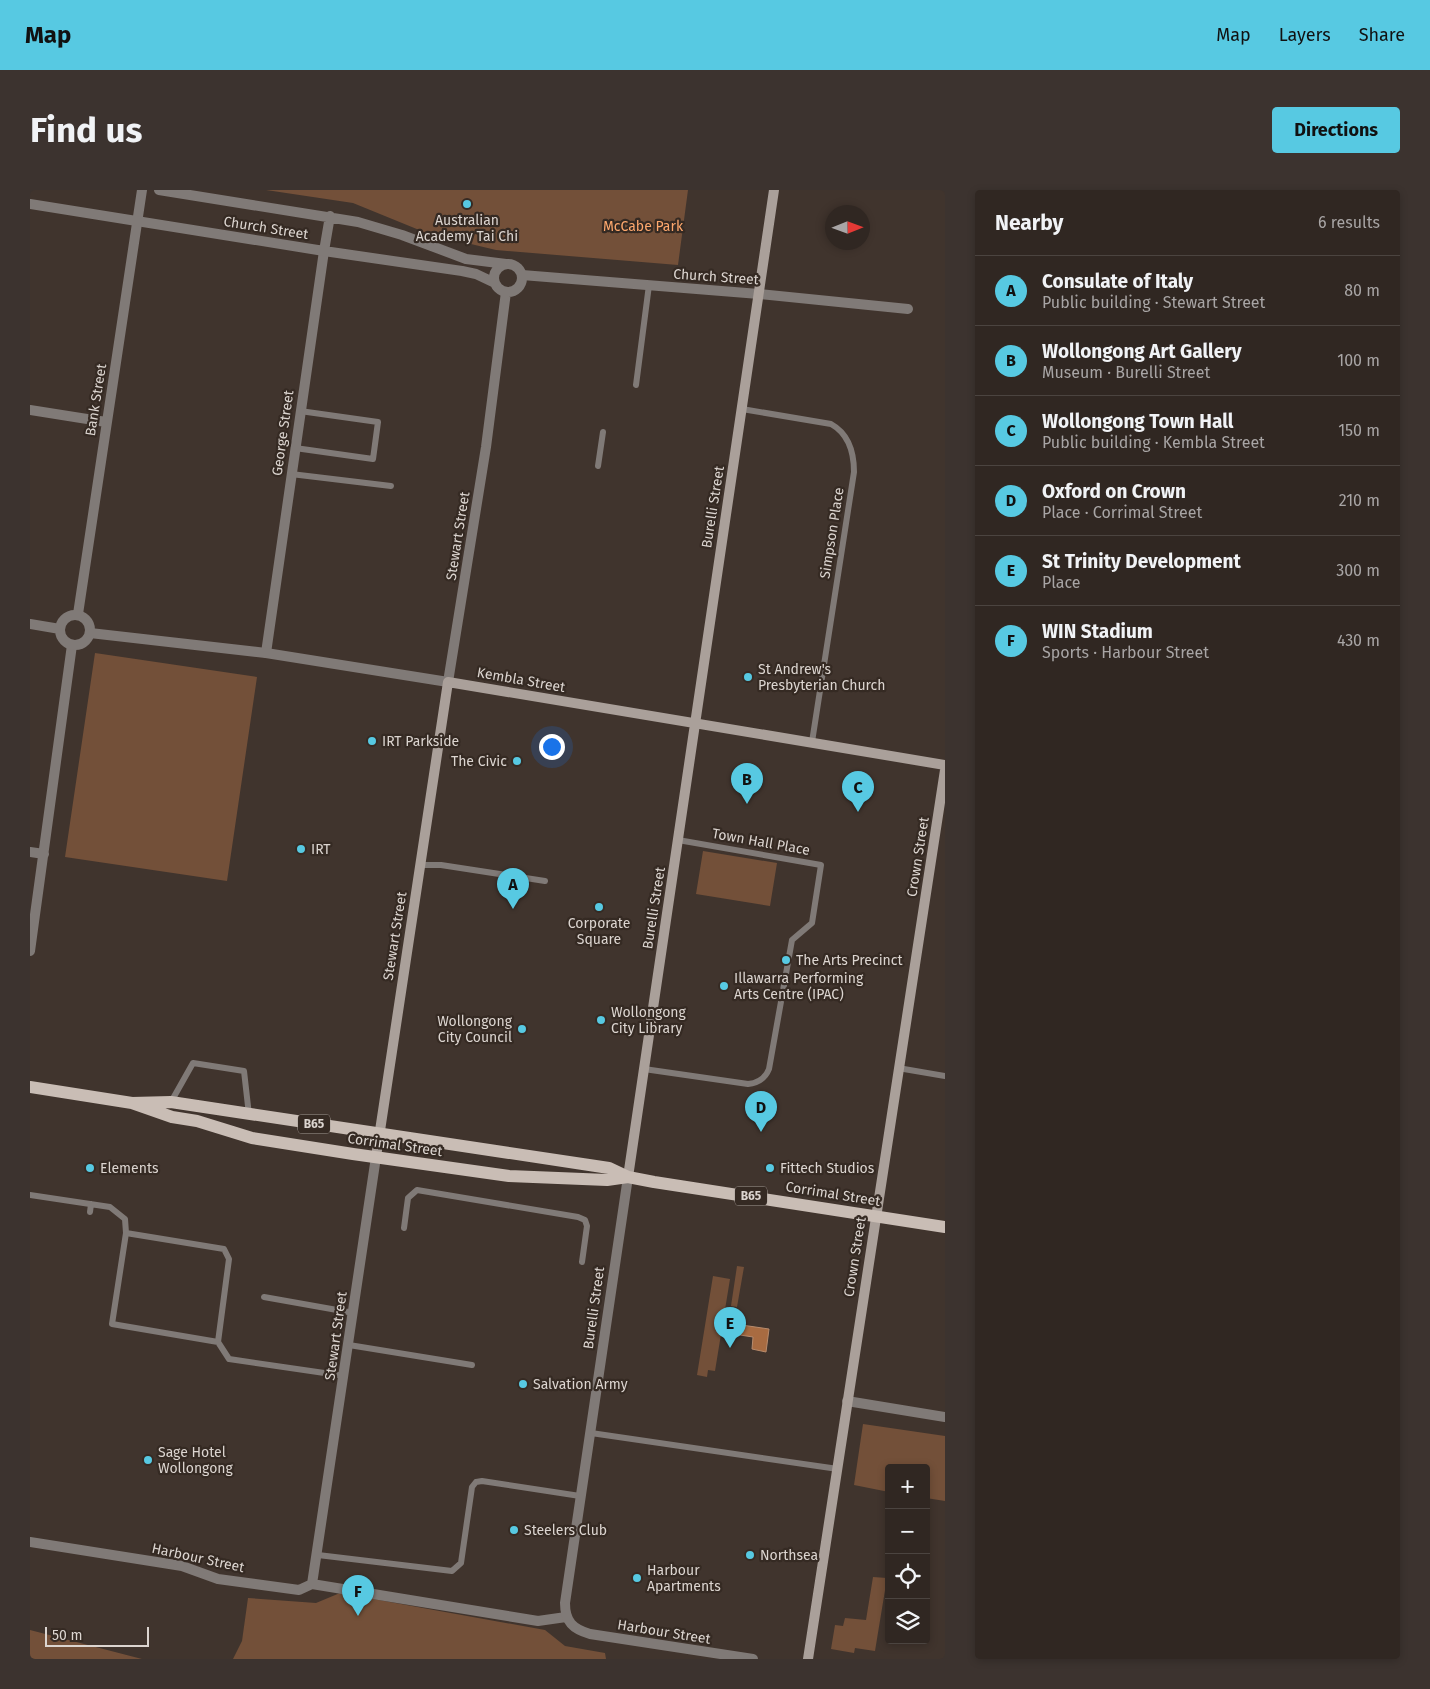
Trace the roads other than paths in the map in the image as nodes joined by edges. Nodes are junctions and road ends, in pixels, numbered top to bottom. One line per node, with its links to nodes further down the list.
1 (142, 190): 6 (street, Bank Street)
2 (159, 190): 5 (street, Church Street)
3 (774, 190): 13 (main road, Burelli Street)
4 (30, 204): 6 (street, Church Street)
5 (330, 216): 7 (street, George Street); 8 (street, Church Street)
6 (138, 222): 7 (street, Church Street); 19 (street, Bank Street)
7 (324, 251): 10 (street, Church Street); 18 (street, George Street)
8 (506, 264): 9 (street); 10 (street)
9 (522, 275): 11 (street, Church Street); 12 (street)
10 (495, 283): 12 (street)
11 (648, 285): 13 (street, Church Street); 15 (lane)
12 (506, 292): 31 (street, Stewart Street)
13 (759, 294): 14 (street, Church Street); 16 (main road, Burelli Street)
14 (908, 309)
15 (636, 385)
16 (742, 409): 32 (main road, Burelli Street); 33 (lane, Simpson Place)
17 (30, 410): 19 (street)
18 (300, 411): 21 (street, George Street); 21 (lane)
19 (106, 422): 25 (street, Bank Street)
20 (603, 432): 22 (lane)
21 (295, 448): 23 (street, George Street)
22 (598, 466)
23 (291, 474): 24 (lane); 30 (street, George Street)
24 (391, 486)
25 (78, 614): 27 (street); 28 (street)
26 (30, 624): 27 (street)
27 (60, 629): 29 (street)
28 (90, 632): 29 (street); 30 (street, Kembla Street)
29 (72, 645): 38 (street)
30 (266, 653): 31 (street, Kembla Street)
31 (448, 682): 32 (main road, Kembla Street); 39 (main road, Stewart Street)
32 (694, 723): 33 (main road, Kembla Street); 36 (main road, Burelli Street)
33 (812, 742): 34 (main road, Kembla Street)
34 (945, 765)
35 (945, 770): 42 (main road, Crown Street)
36 (678, 840): 43 (main road, Burelli Street); 43 (lane, Town Hall Place)
37 (30, 852): 38 (street)
38 (44, 854): 41 (street)
39 (420, 865): 40 (lane); 49 (main road, Stewart Street)
40 (545, 881)
41 (30, 951)
42 (898, 1068): 44 (lane); 55 (main road, Crown Street)
43 (644, 1069): 51 (main road, Burelli Street)
44 (945, 1076)
45 (30, 1088): 47 (main road, Corrimal Street / B65)
46 (171, 1102): 47 (main road, Corrimal Street / B65); 48 (main road, Corrimal Street / B65); 48 (lane)
47 (132, 1103): 50 (main road, Corrimal Street)
48 (249, 1114): 49 (main road, Corrimal Street / B65)
49 (380, 1132): 50 (main road, Stewart Street); 51 (main road, Corrimal Street / B65)
50 (376, 1157): 51 (main road, Corrimal Street); 61 (street, Stewart Street)
51 (628, 1177): 55 (main road, Corrimal Street / B65); 68 (street, Burelli Street)
52 (30, 1195): 53 (lane)
53 (90, 1204): 54 (lane); 58 (lane)
54 (90, 1212)
55 (875, 1215): 56 (main road, Corrimal Street / B65); 66 (main road, Crown Street)
56 (945, 1227)
57 (404, 1228): 59 (lane)
58 (126, 1233): 62 (lane); 62 (lane)
59 (582, 1262)
60 (264, 1297): 61 (lane)
61 (354, 1314): 63 (street, Stewart Street)
62 (218, 1342): 65 (lane)
63 (349, 1345): 64 (lane); 65 (street, Stewart Street)
64 (472, 1365)
65 (344, 1376): 72 (street, Stewart Street)
66 (847, 1402): 67 (street); 69 (main road, Crown Street)
67 (945, 1417)
68 (591, 1433): 69 (lane); 70 (street, Burelli Street)
69 (838, 1469): 76 (main road, Crown Street)
70 (580, 1496): 72 (lane); 74 (street, Burelli Street)
71 (30, 1542): 73 (street, Harbour Street)
72 (318, 1554): 73 (street, Stewart Street)
73 (312, 1584): 74 (street, Harbour Street)
74 (566, 1617): 75 (street, Harbour Street)
75 (753, 1659)
76 (808, 1659)

